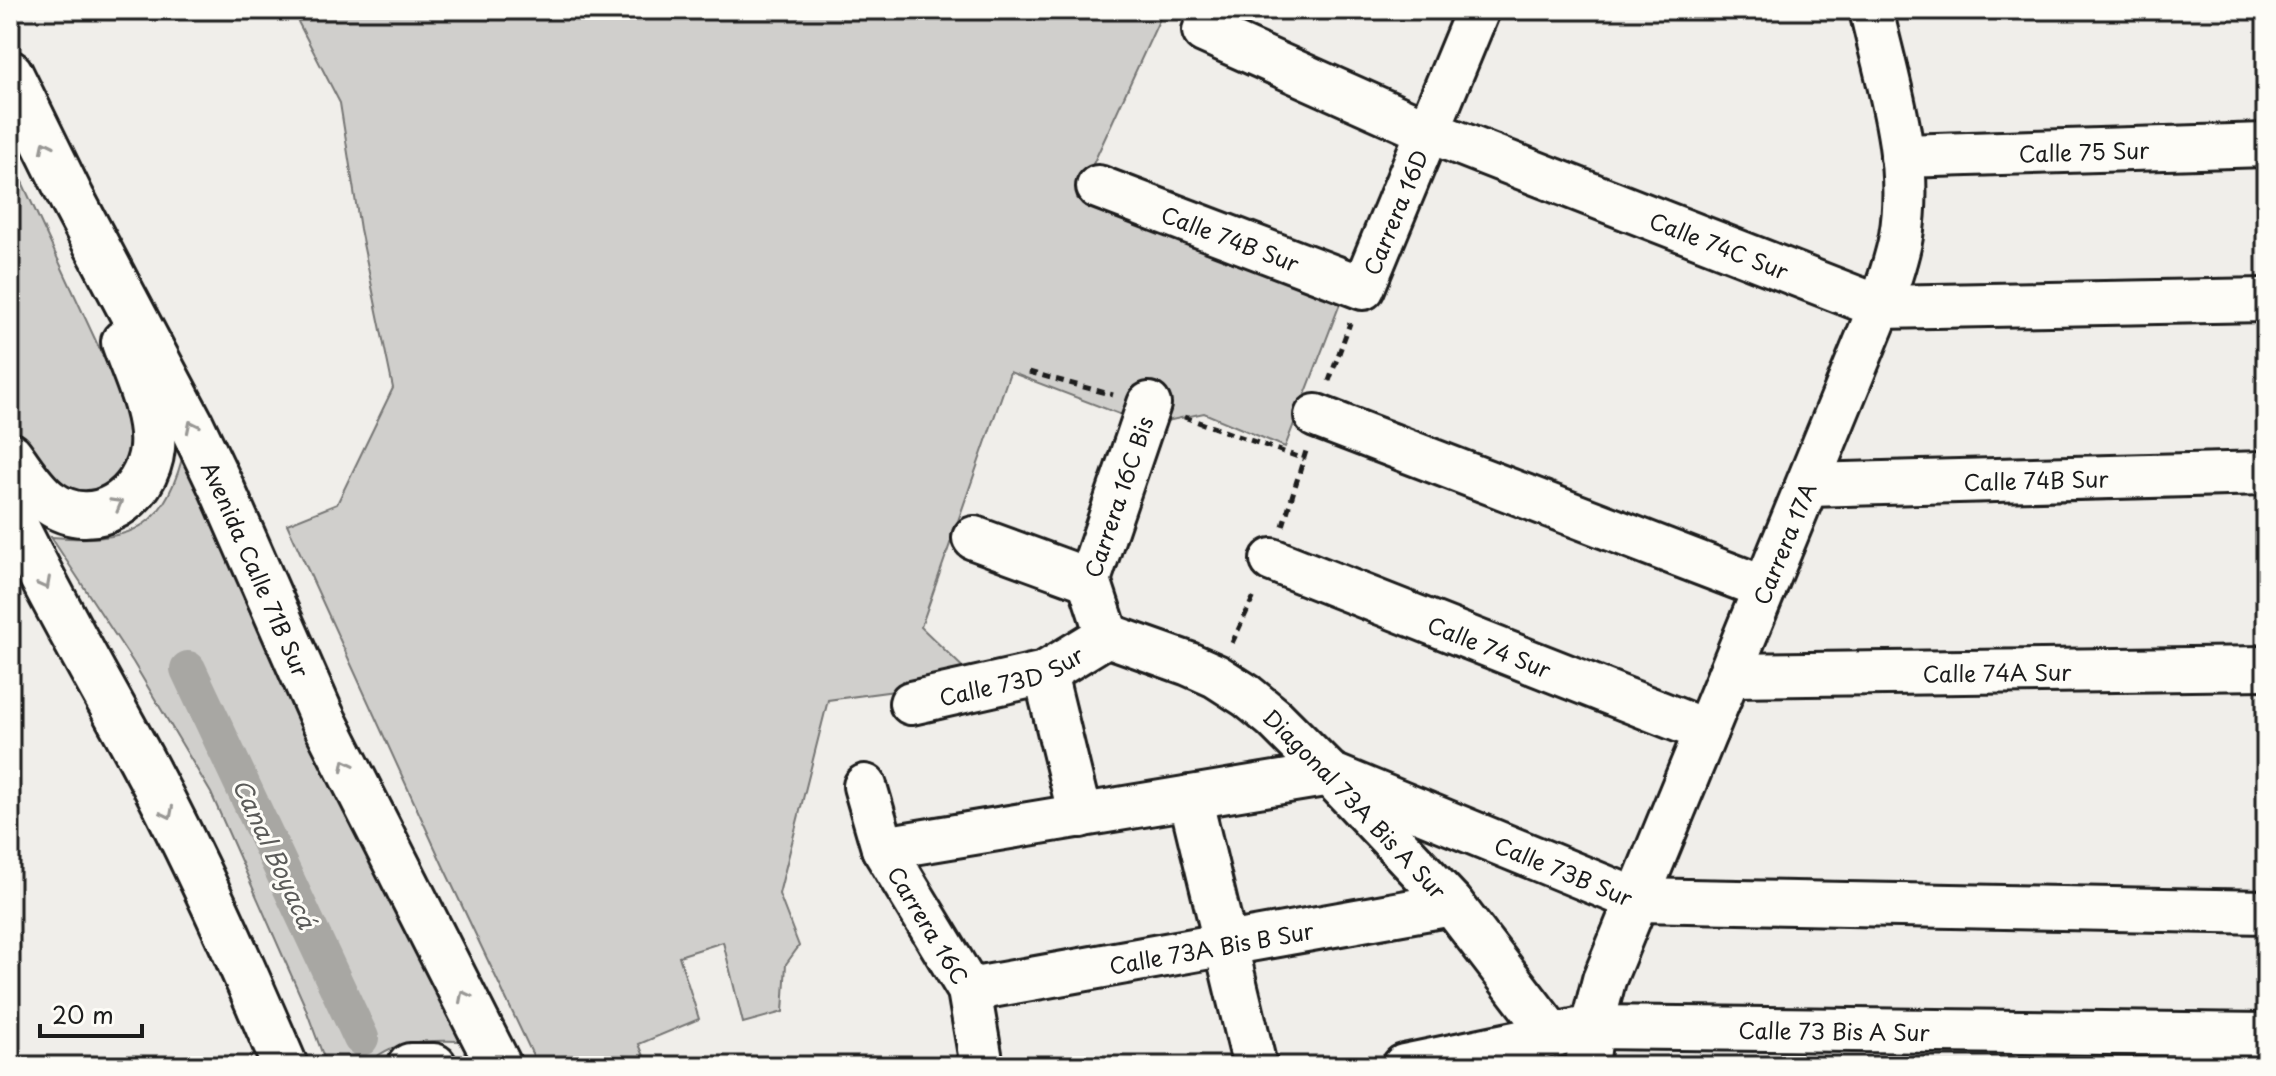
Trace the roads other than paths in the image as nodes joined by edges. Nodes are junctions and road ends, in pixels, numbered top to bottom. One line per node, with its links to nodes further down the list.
1 (1478, 10): 5 (street, Carrera 16D)
2 (1871, 10): 7 (street, Carrera 17A)
3 (1204, 31): 5 (street, Calle 74C Sur)
4 (10, 73): 9 (highway, Avenida Calle 71B Sur, one-way to 4)
5 (1428, 131): 10 (street, Carrera 16D); 12 (street, Calle 74C Sur)
6 (2266, 145): 7 (street, Calle 75 Sur)
7 (1902, 156): 12 (street, Carrera 17A)
8 (1098, 187): 10 (street, Calle 74B Sur)
9 (72, 199): 15 (highway, one-way to 9); 45 (highway, Avenida Calle 71B Sur, one-way to 9)
10 (1363, 288)
11 (2266, 300): 12 (street, Calle 74C Sur)
12 (1880, 307): 17 (street, Carrera 17A)
13 (1149, 404): 21 (street, Carrera 16C Bis)
14 (1316, 416): 22 (street)
15 (10, 455)
16 (2266, 473): 17 (street, Calle 74B Sur)
17 (1808, 485): 22 (street, Carrera 17A)
18 (10, 514): 42 (highway, one-way to 42)
19 (974, 538): 21 (street)
20 (1272, 560): 28 (street, Calle 74 Sur)
21 (1089, 580): 23 (street, Carrera 16C Bis)
22 (1765, 588): 26 (street, Carrera 17A)
23 (1107, 635): 25 (street, Calle 73D Sur); 29 (street, Diagonal 73A Bis A Sur)
24 (2266, 668): 26 (street, Calle 74A Sur)
25 (1045, 673): 27 (street, Calle 73D Sur); 32 (street)
26 (1729, 675): 28 (street, Carrera 17A)
27 (911, 703)
28 (1706, 731): 34 (street, Carrera 17A)
29 (1330, 774): 31 (street); 34 (street, Calle 73B Sur); 35 (street, Diagonal 73A Bis A Sur)
30 (865, 786): 33 (street, Carrera 16C)
31 (1190, 797): 32 (street); 37 (street)
32 (1080, 816): 33 (street)
33 (883, 848): 38 (street, Carrera 16C)
34 (1637, 900): 36 (street, Calle 73B Sur); 40 (street, Carrera 17A)
35 (1452, 904): 37 (street, Calle 73A Bis B Sur); 40 (street, Diagonal 73A Bis A Sur)
36 (2266, 912)
37 (1226, 944): 38 (street, Calle 73A Bis B Sur); 47 (street)
38 (969, 990): 46 (street, Carrera 16C)
39 (2266, 1035): 41 (street, Calle 73 Bis A Sur)
40 (1578, 1043): 41 (street, Calle 73 Bis A Sur); 48 (street, Calle 73 Bis A Sur)
41 (1913, 1048)
42 (285, 1066)
43 (410, 1066): 44 (highway)
44 (434, 1066)
45 (499, 1066)
46 (982, 1066)
47 (1255, 1066)
48 (1404, 1066)

